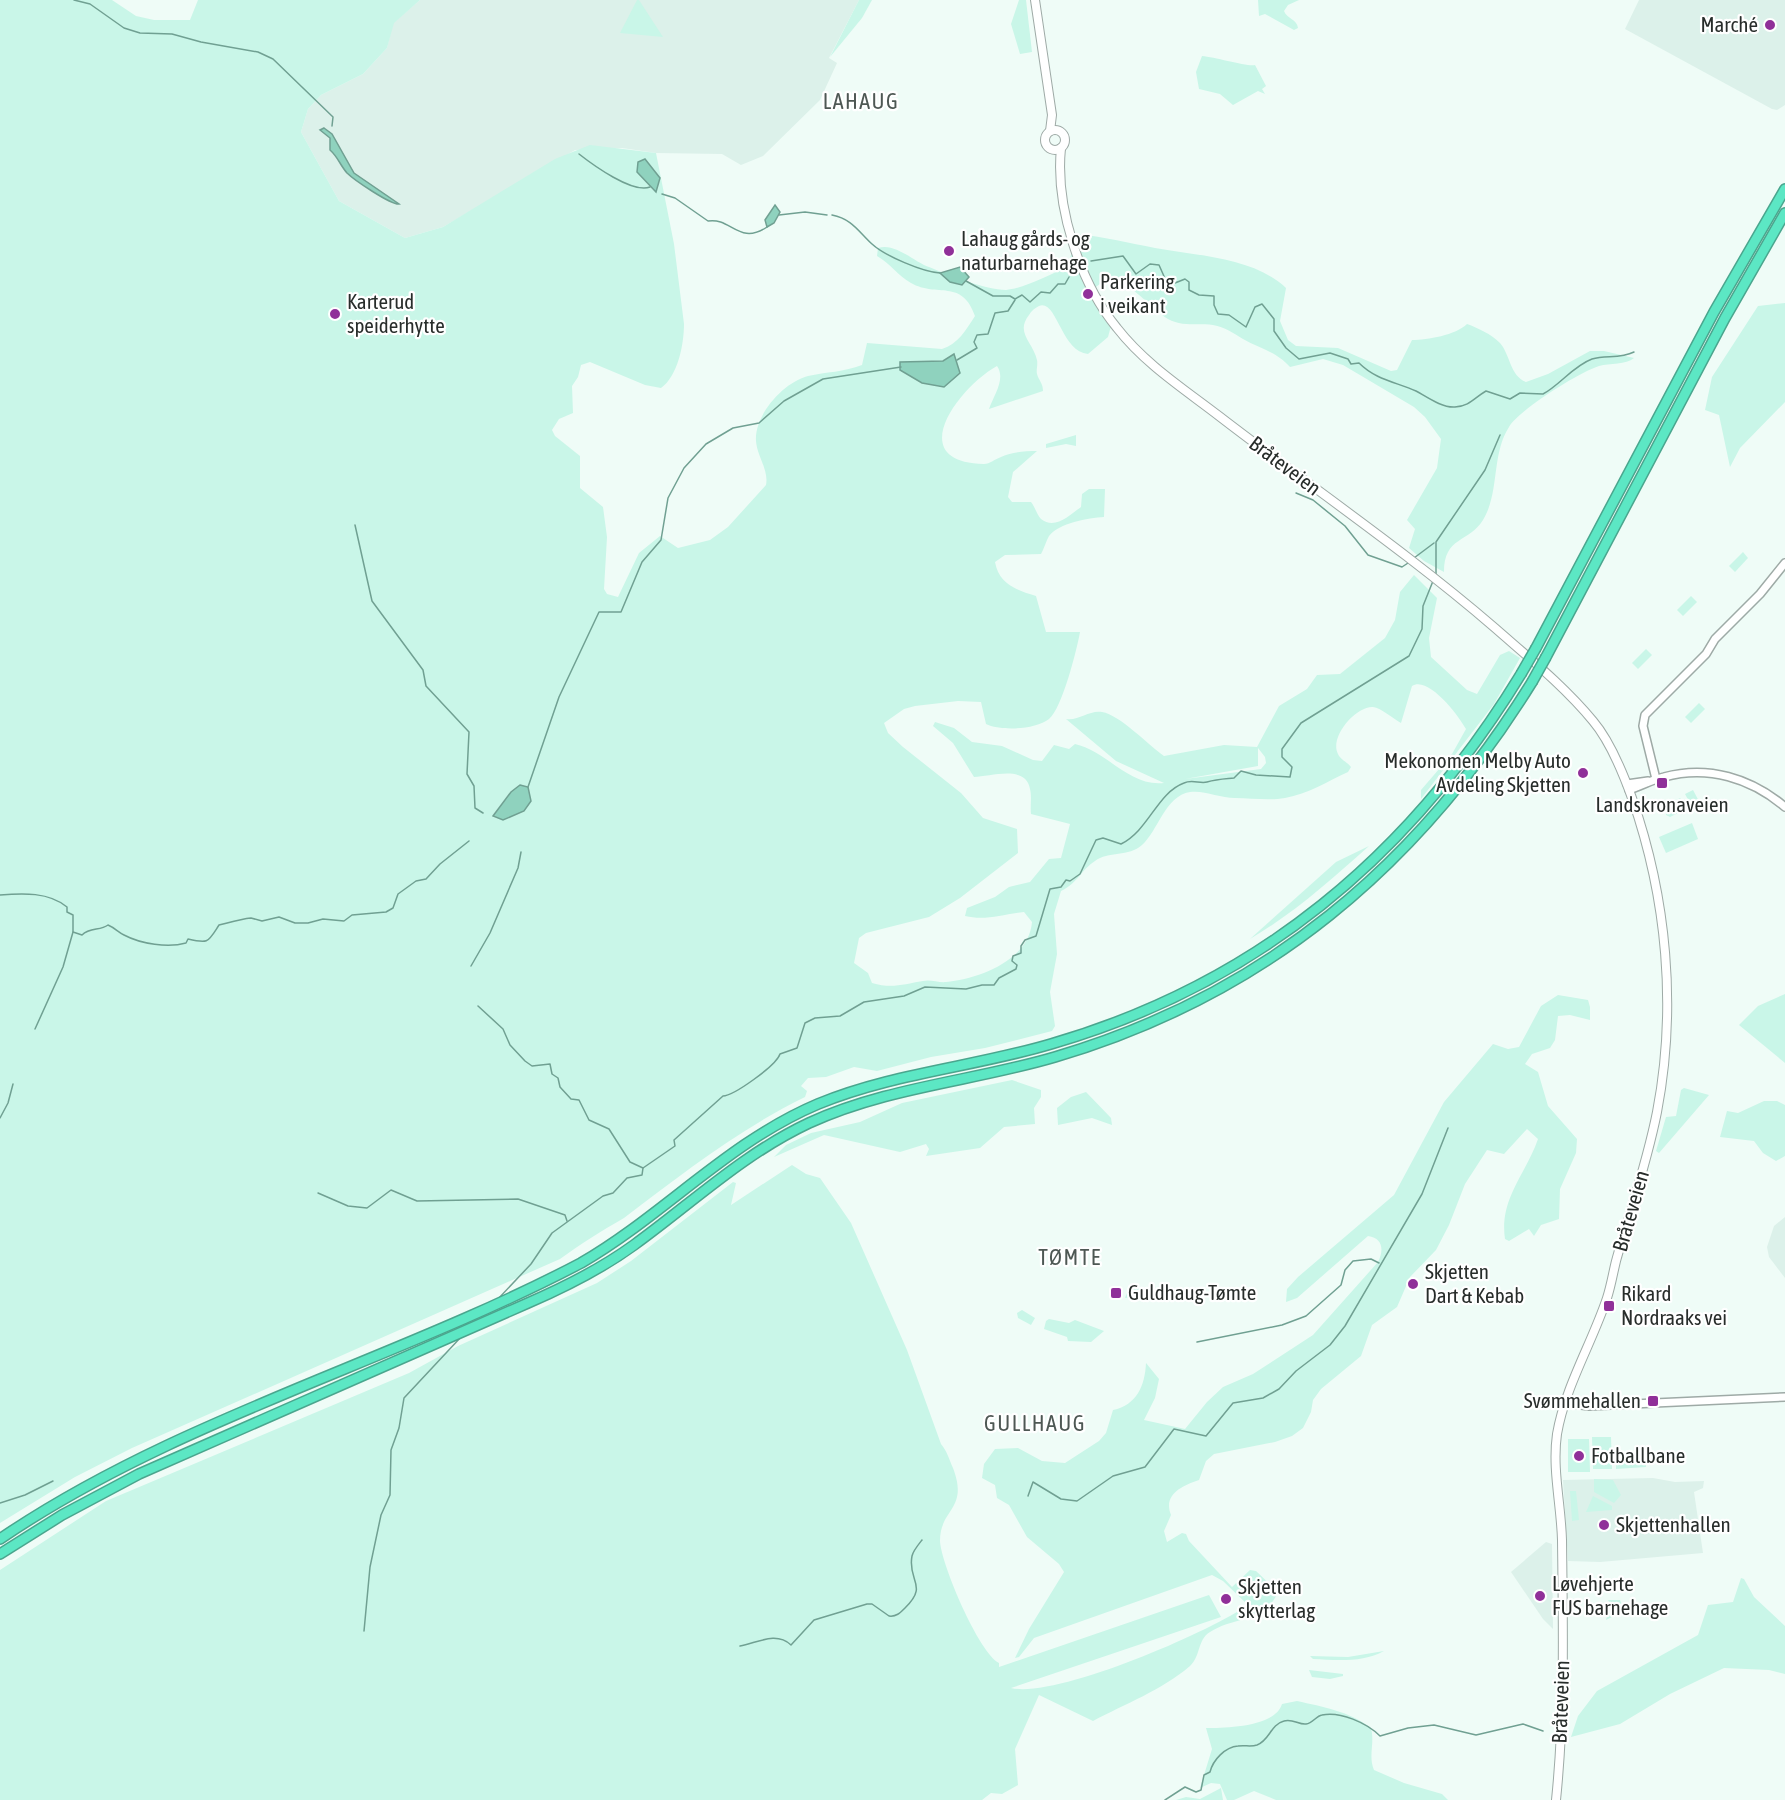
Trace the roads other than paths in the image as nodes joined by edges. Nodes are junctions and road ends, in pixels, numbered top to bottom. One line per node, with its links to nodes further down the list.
1 (1035, 0): 2 (main road)
2 (1052, 115): 3 (main road); 4 (main road)
3 (1059, 130): 4 (main road); 5 (main road)
4 (1050, 131): 6 (main road)
5 (1061, 148): 6 (main road); 7 (main road, Bråteveien)
6 (1052, 149): 7 (main road, Bråteveien)
7 (1059, 165): 12 (main road, Bråteveien)
8 (1785, 189): 16 (highway, bridge)
9 (1785, 213): 17 (highway, bridge)
10 (1785, 563): 11 (street)
11 (1656, 779): 12 (street); 13 (street)
12 (1628, 787): 15 (main road, Bråteveien)
13 (1785, 807)
14 (1785, 1397): 15 (street)
15 (1566, 1403): 18 (main road, Bråteveien)
16 (0, 1539)
17 (0, 1554)
18 (1556, 1800)

